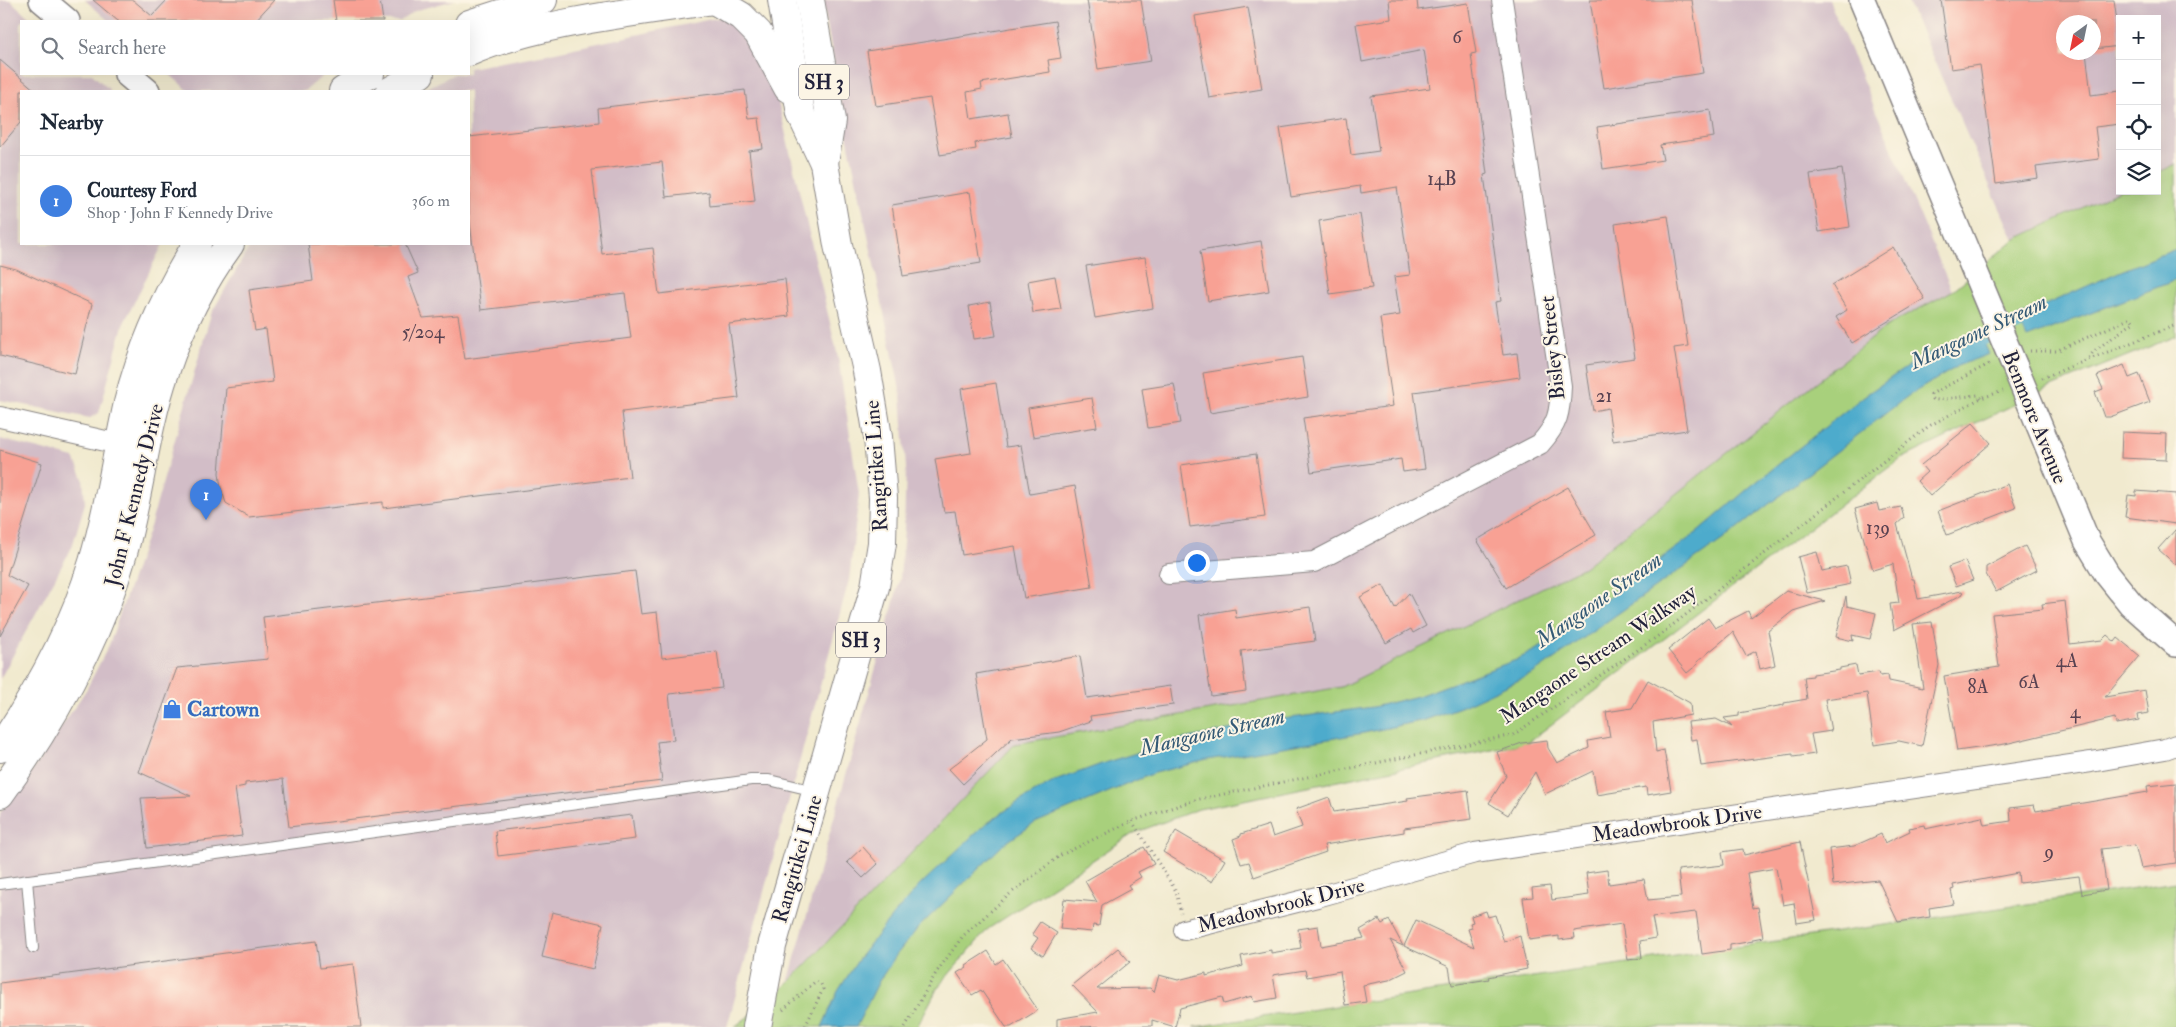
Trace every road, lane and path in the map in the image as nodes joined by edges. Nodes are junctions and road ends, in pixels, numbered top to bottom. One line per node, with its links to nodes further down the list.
1 (42, 0): 9 (street)
2 (543, 0): 10 (main road)
3 (713, 0): 8 (main road); 18 (main road)
4 (782, 0): 18 (main road, Rangitikei Line / SH 3)
5 (810, 0): 19 (main road, Rangitikei Line / SH 3)
6 (1502, 0): 27 (street, Bisley Street)
7 (1862, 0): 23 (street, Benmore Avenue, bridge)
8 (563, 12): 11 (main road)
9 (66, 20)
10 (470, 24)
11 (470, 52)
12 (128, 75): 15 (street)
13 (368, 75): 16 (main road)
14 (418, 75): 17 (main road)
15 (146, 90)
16 (345, 90)
17 (392, 90)
18 (800, 114): 19 (main road, Rangitikei Line / SH 3)
19 (824, 163): 31 (main road, Rangitikei Line / SH 3)
20 (196, 245): 25 (main road, John F Kennedy Drive)
21 (229, 245): 26 (main road, John F Kennedy Drive)
22 (2176, 325): 23 (path, Mangaone Stream Walkway)
23 (2018, 377): 28 (street, Benmore Avenue); 33 (path, Mangaone Stream Walkway)
24 (0, 417): 25 (street)
25 (120, 444): 26 (street); 30 (main road, John F Kennedy Drive)
26 (145, 451): 32 (main road, John F Kennedy Drive)
27 (1169, 574)
28 (2176, 644)
29 (2176, 745): 36 (street, Meadowbrook Drive)
30 (0, 748)
31 (816, 791): 34 (lane); 38 (main road, Rangitikei Line / SH 3)
32 (0, 794)
33 (1132, 821): 36 (path); 40 (path, Mangaone Stream Walkway)
34 (27, 880): 35 (lane); 37 (lane)
35 (0, 884)
36 (1184, 930)
37 (33, 948)
38 (767, 1021): 39 (path)
39 (805, 1027)
40 (905, 1027)

